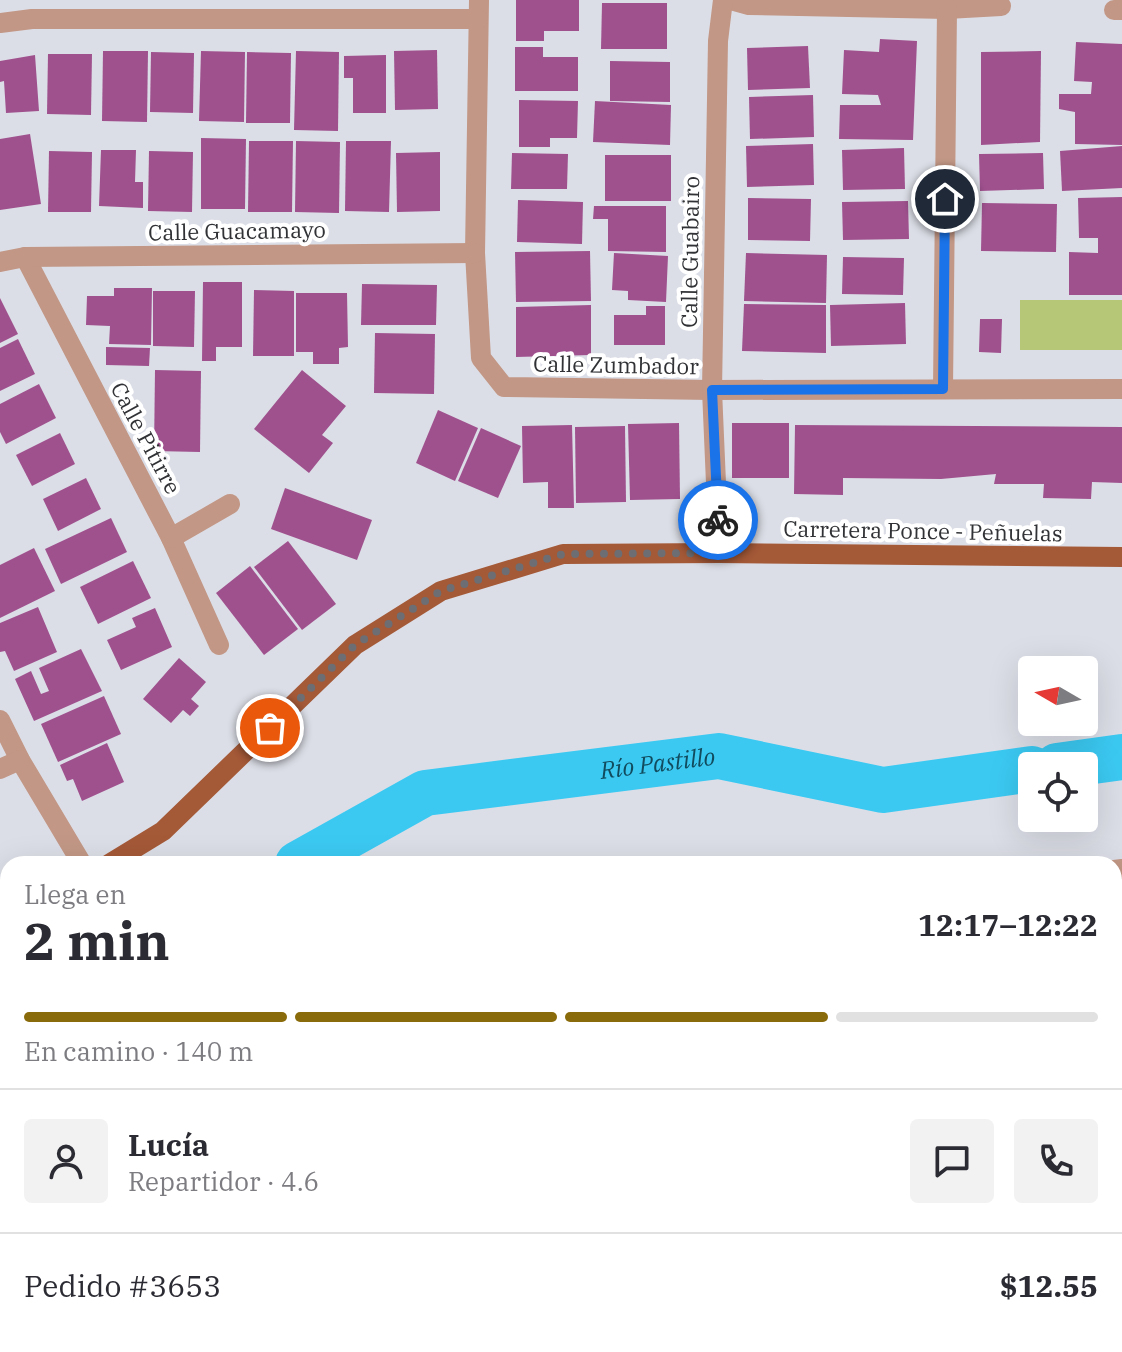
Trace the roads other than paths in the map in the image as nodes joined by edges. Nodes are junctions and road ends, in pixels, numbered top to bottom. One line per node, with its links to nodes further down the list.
1 (723, 0): 12 (street, Calle Guabairo)
2 (731, 0): 5 (street)
3 (1001, 6): 5 (street)
4 (478, 9): 6 (street); 7 (street, Calle Zumbador)
5 (947, 9): 10 (street)
6 (0, 23)
7 (475, 253): 8 (street, Calle Guacamayo); 12 (street, Calle Zumbador)
8 (25, 257): 9 (street, Calle Guacamayo); 14 (street, Calle Pitirre)
9 (0, 262)
10 (943, 389): 11 (street, Calle Zumbador); 12 (street, Calle Zumbador)
11 (1122, 389)
12 (712, 390): 15 (street, Calle Guabairo)
13 (230, 504): 14 (street)
14 (171, 538): 17 (street, Calle Pitirre)
15 (719, 553): 16 (main road, Carretera Ponce - Peñuelas); 22 (main road, Carretera Ponce - Peñuelas)
16 (1122, 557)
17 (219, 645)
18 (0, 720): 19 (street)
19 (20, 760): 20 (street); 21 (street)
20 (0, 769)
21 (77, 856)
22 (122, 856)

